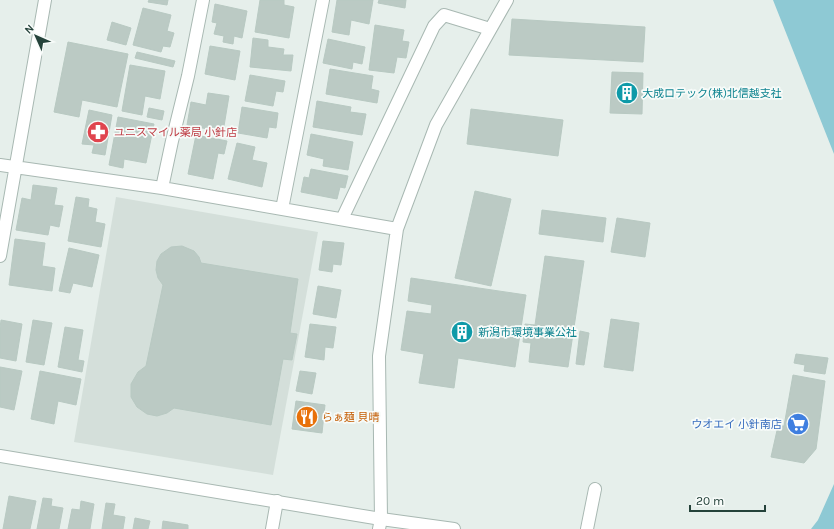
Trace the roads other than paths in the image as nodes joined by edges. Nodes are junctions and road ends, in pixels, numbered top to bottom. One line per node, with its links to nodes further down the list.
1 (45, 0): 7 (street)
2 (203, 0): 8 (street)
3 (323, 0): 9 (street)
4 (507, 0): 5 (street)
5 (490, 29): 10 (street); 11 (street)
6 (0, 165): 7 (street)
7 (16, 167): 8 (street); 12 (street)
8 (162, 188): 9 (street)
9 (282, 209): 10 (street)
10 (342, 219): 11 (street)
11 (397, 229): 16 (street)
12 (0, 256)
13 (0, 456): 15 (street)
14 (595, 490): 19 (street)
15 (277, 501): 16 (street); 17 (street)
16 (380, 524): 18 (street)
17 (272, 529)
18 (454, 529)
19 (587, 529)

